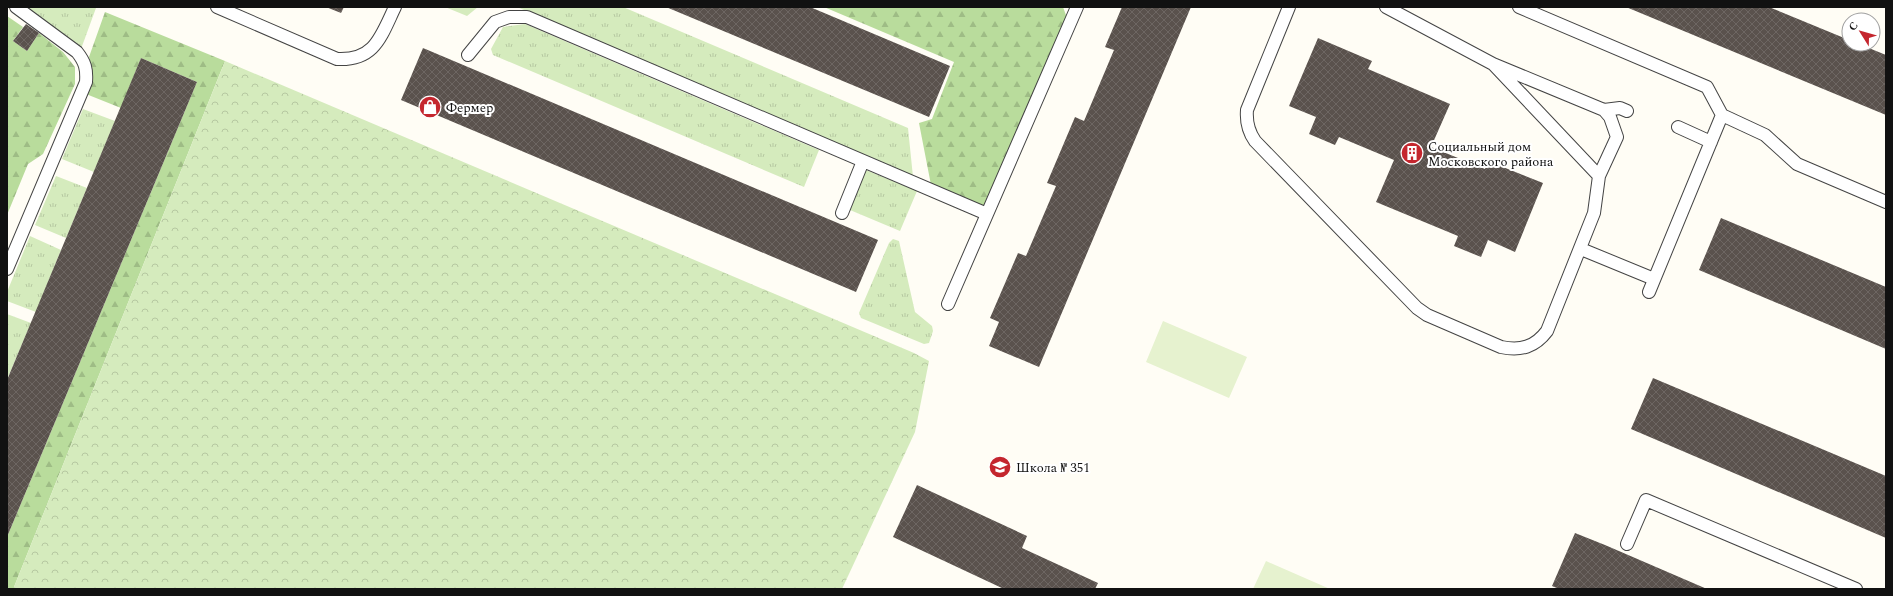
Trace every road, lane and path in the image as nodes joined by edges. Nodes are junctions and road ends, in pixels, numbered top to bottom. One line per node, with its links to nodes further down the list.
1 (16, 7): 21 (lane)
2 (217, 7): 3 (lane)
3 (395, 7)
4 (1077, 7): 19 (lane)
5 (1289, 7): 20 (lane)
6 (1519, 7): 12 (lane)
7 (1390, 8): 9 (lane)
8 (468, 55): 15 (lane)
9 (1493, 64): 10 (lane); 16 (lane)
10 (1604, 110): 11 (lane); 16 (lane)
11 (1627, 111)
12 (1722, 115): 14 (lane); 17 (lane)
13 (1678, 128): 14 (lane)
14 (1711, 142): 22 (lane)
15 (863, 161): 18 (lane); 19 (lane)
16 (1599, 176): 20 (lane)
17 (1886, 202)
18 (842, 213)
19 (987, 214): 24 (lane)
20 (1581, 249): 22 (lane)
21 (7, 269)
22 (1654, 279): 23 (lane)
23 (1649, 292)
24 (948, 304)
25 (1627, 544): 26 (lane)
26 (1856, 589)

